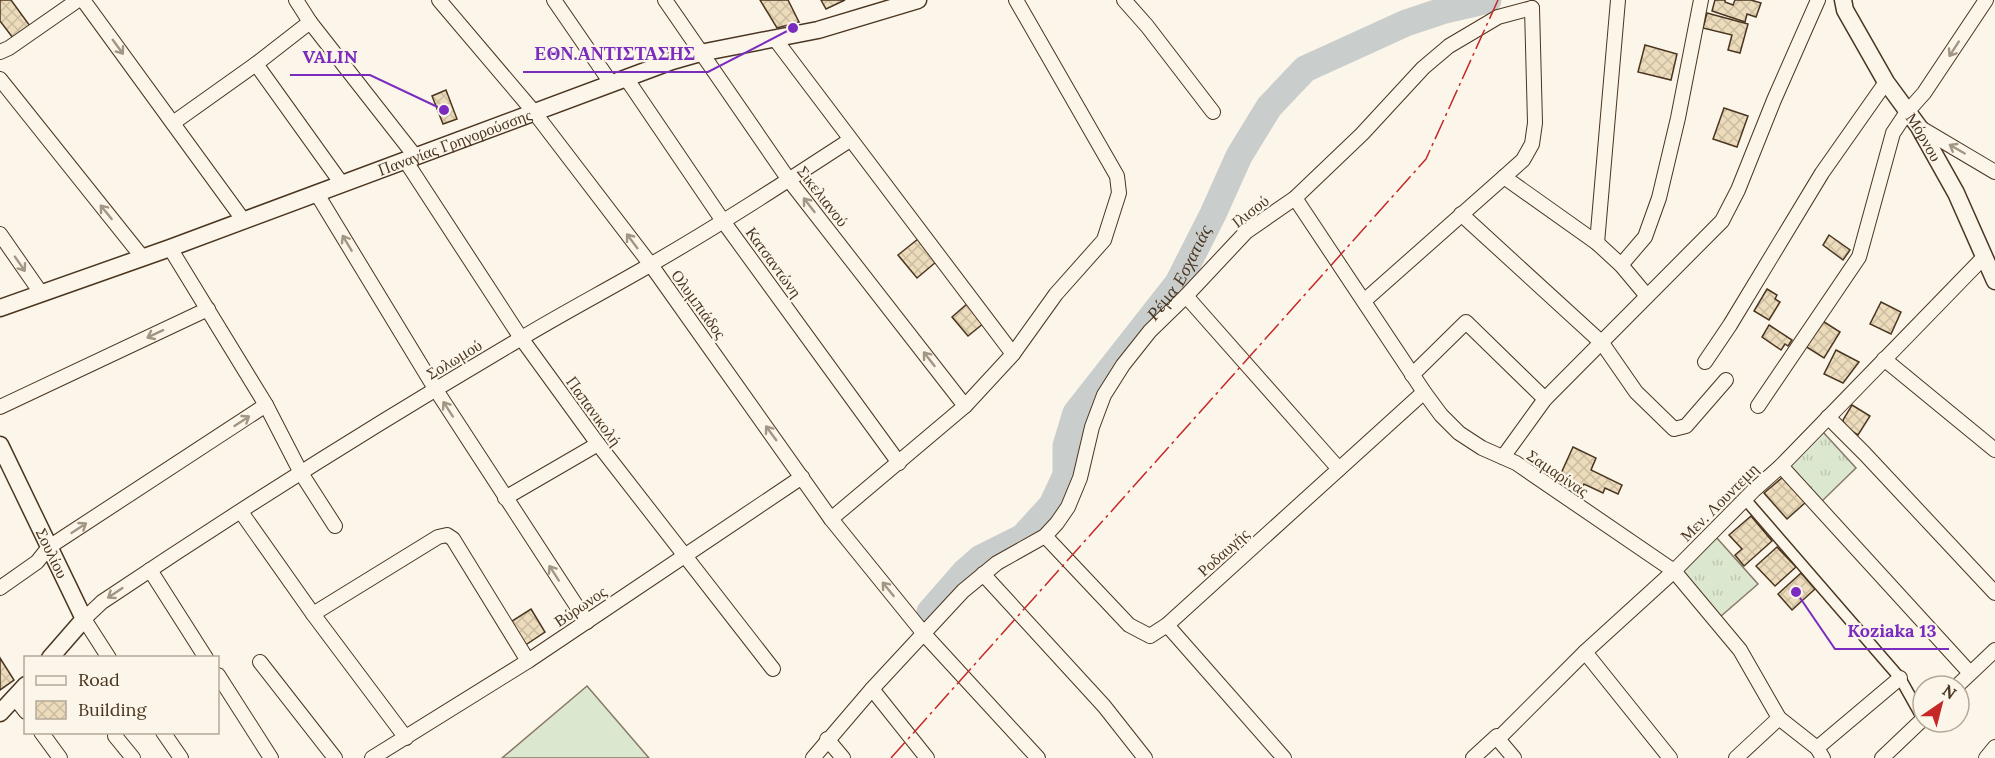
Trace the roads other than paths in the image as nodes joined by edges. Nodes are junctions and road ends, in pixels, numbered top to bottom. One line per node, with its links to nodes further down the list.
1 (78, 0): 18 (street)
2 (83, 0): 27 (street, one-way to 27)
3 (296, 0): 16 (street, Παπανικολή)
4 (439, 0): 24 (street, Ολυμπιάδος)
5 (554, 0): 22 (street, Κατσαντώνη)
6 (666, 0): 19 (street, Σικελιανού)
7 (918, 0): 17 (street, Παναγίας Γρηγορούσσης)
8 (1016, 0): 56 (street)
9 (1124, 0): 25 (street)
10 (1618, 0): 41 (street)
11 (1701, 0): 46 (street)
12 (1818, 0): 50 (street)
13 (1986, 0): 26 (street, one-way to 26)
14 (1847, 3): 23 (street, Μόρνου)
15 (1535, 4): 32 (street); 36 (street, Ιλισού)
16 (310, 22): 20 (street); 30 (street, Παπανικολή)
17 (775, 39): 19 (street, Παναγίας Γρηγορούσσης); 29 (street)
18 (0, 52)
19 (700, 53): 22 (street, Παναγίας Γρηγορούσσης); 33 (street, Σικελιανού)
20 (256, 64): 27 (street); 34 (street)
21 (0, 79): 44 (street, one-way to 21)
22 (618, 80): 24 (street, Παναγίας Γρηγορούσσης); 39 (street, Κατσαντώνη)
23 (1886, 82): 26 (street, Μόρνου); 58 (street)
24 (534, 112): 30 (street, Παναγίας Γρηγορούσσης); 45 (street, Ολυμπιάδος, one-way to 24)
25 (1213, 112)
26 (1907, 112): 28 (street, Μόρνου); 66 (street)
27 (173, 123): 38 (street)
28 (1919, 127): 31 (street, one-way to 28); 43 (street, Μόρνου)
29 (850, 140): 33 (street, Σολωμού); 56 (street)
30 (410, 158): 34 (street, Παναγίας Γρηγορούσσης); 54 (street, Παπανικολή)
31 (1995, 172)
32 (1504, 177): 37 (street); 41 (street)
33 (789, 180): 39 (street, Σολωμού); 65 (street, Σικελιανού, one-way to 33)
34 (342, 184): 35 (street, Παναγίας Γρηγορούσσης)
35 (317, 194): 38 (street, Παναγίας Γρηγορούσσης); 61 (street, one-way to 35)
36 (1295, 198): 49 (street, Ιλισού); 51 (street, Σαμαρίνας)
37 (1461, 214): 51 (street); 55 (street)
38 (244, 220): 42 (street, Παναγίας Γρηγορούσσης)
39 (723, 221): 45 (street, Σολωμού); 73 (street, Κατσαντώνη)
40 (0, 234): 48 (street, one-way to 48)
41 (1597, 243): 46 (street)
42 (170, 248): 44 (street, Παναγίας Γρηγορούσσης); 53 (street)
43 (1984, 257): 47 (street, Μόρνου); 57 (street, Μεν. Λουντεμη)
44 (143, 258): 48 (street, Παναγίας Γρηγορούσσης)
45 (651, 265): 54 (street, Σολωμού); 77 (street, Ολυμπιάδος, one-way to 45)
46 (1621, 265): 50 (street)
47 (1995, 281)
48 (41, 293): 52 (street, Παναγίας Γρηγορούσσης)
49 (1186, 296): 75 (street); 83 (street, Ιλισού)
50 (1647, 296): 55 (street)
51 (1364, 301): 59 (street, Σαμαρίνας)
52 (0, 308)
53 (208, 309): 64 (street); 67 (street, one-way to 67)
54 (521, 338): 61 (street, Σολωμού); 69 (street, Παπανικολή)
55 (1602, 344): 60 (street); 63 (street)
56 (1013, 354): 65 (street)
57 (1884, 359): 68 (street, Μεν. Λουντεμη); 71 (street)
58 (1706, 362)
59 (1412, 375): 62 (street, Σαμαρίνας); 63 (street)
60 (1726, 380)
61 (435, 390): 76 (street, Σολωμού); 78 (street, one-way to 61)
62 (1424, 392): 72 (street, Σαμαρίνας); 75 (street, Ροδαυγής)
63 (1545, 399): 72 (street)
64 (266, 405): 76 (street); 84 (street, one-way to 64)
65 (965, 406): 73 (street)
66 (1758, 406)
67 (0, 408)
68 (1828, 417): 74 (street, Μεν. Λουντεμη); 90 (street)
69 (598, 444): 78 (street); 85 (street, Παπανικολή)
70 (0, 445): 84 (street, Σουλίου)
71 (1995, 450)
72 (1503, 457): 87 (street, Σαμαρίνας)
73 (900, 463): 81 (street)
74 (1781, 466): 79 (street, Μεν. Λουντεμη); 104 (street)
75 (1339, 469): 94 (street, Ροδαυγής)
76 (301, 473): 80 (street, Σολωμού); 82 (street)
77 (802, 477): 81 (street, Ολυμπιάδος); 85 (street, Βύρωνος)
78 (505, 498): 93 (street, one-way to 78)
79 (1745, 499): 87 (street, Μεν. Λουντεμη); 106 (street)
80 (241, 512): 86 (street, Σολωμού); 91 (street)
81 (831, 519): 95 (street, Ολυμπιάδος, one-way to 81)
82 (334, 526)
83 (1045, 536): 88 (street, Ιλισού); 94 (street, Ροδαυγής)
84 (49, 547): 89 (street); 92 (street, Σουλίου)
85 (685, 555): 93 (street, Βύρωνος); 103 (street, Παπανικολή)
86 (150, 570): 92 (street, Σολωμού, one-way to 92); 100 (street)
87 (1674, 571): 97 (street, Μεν. Λουντεμη); 111 (street, Σαμαρίνας)
88 (983, 574): 95 (street, Ιλισού); 132 (street)
89 (0, 588)
90 (1995, 592)
91 (313, 614): 101 (street); 116 (street)
92 (84, 619): 98 (street); 99 (street, Σουλίου)
93 (586, 622): 101 (street, Βύρωνος)
94 (1167, 625): 133 (street)
95 (925, 634): 107 (street, Ιλισού); 131 (street, Ολυμπιάδος)
96 (1995, 650): 104 (street)
97 (1585, 652): 118 (street, Μεν. Λουντεμη); 136 (street)
98 (51, 656)
99 (108, 656)
100 (205, 656)
101 (528, 661): 116 (street, Βύρωνος)
102 (260, 662): 126 (street)
103 (773, 669)
104 (1970, 674)
105 (219, 677): 125 (street)
106 (1900, 678): 109 (street); 120 (street)
107 (872, 689): 117 (street, Ιλισού); 130 (street)
108 (20, 691): 110 (street)
109 (1911, 698)
110 (0, 713)
111 (1779, 718): 120 (street, Σαμαρίνας); 121 (street)
112 (1911, 730): 137 (street)
113 (42, 734): 122 (street)
114 (164, 734): 124 (street)
115 (115, 736): 123 (street)
116 (406, 738): 127 (street, Βύρωνος)
117 (827, 739): 128 (street, Ιλισού); 129 (street)
118 (1498, 739): 134 (street, Μεν. Λουντεμη); 135 (street)
119 (1995, 747): 138 (street)
120 (1820, 753)
121 (1738, 757)
122 (60, 758)
123 (133, 758)
124 (181, 758)
125 (272, 758)
126 (335, 758)
127 (372, 758)
128 (813, 758)
129 (843, 758)
130 (927, 758)
131 (1038, 758)
132 (1145, 758)
133 (1284, 758)
134 (1473, 758)
135 (1515, 758)
136 (1670, 758)
137 (1882, 758)
138 (1986, 758)

